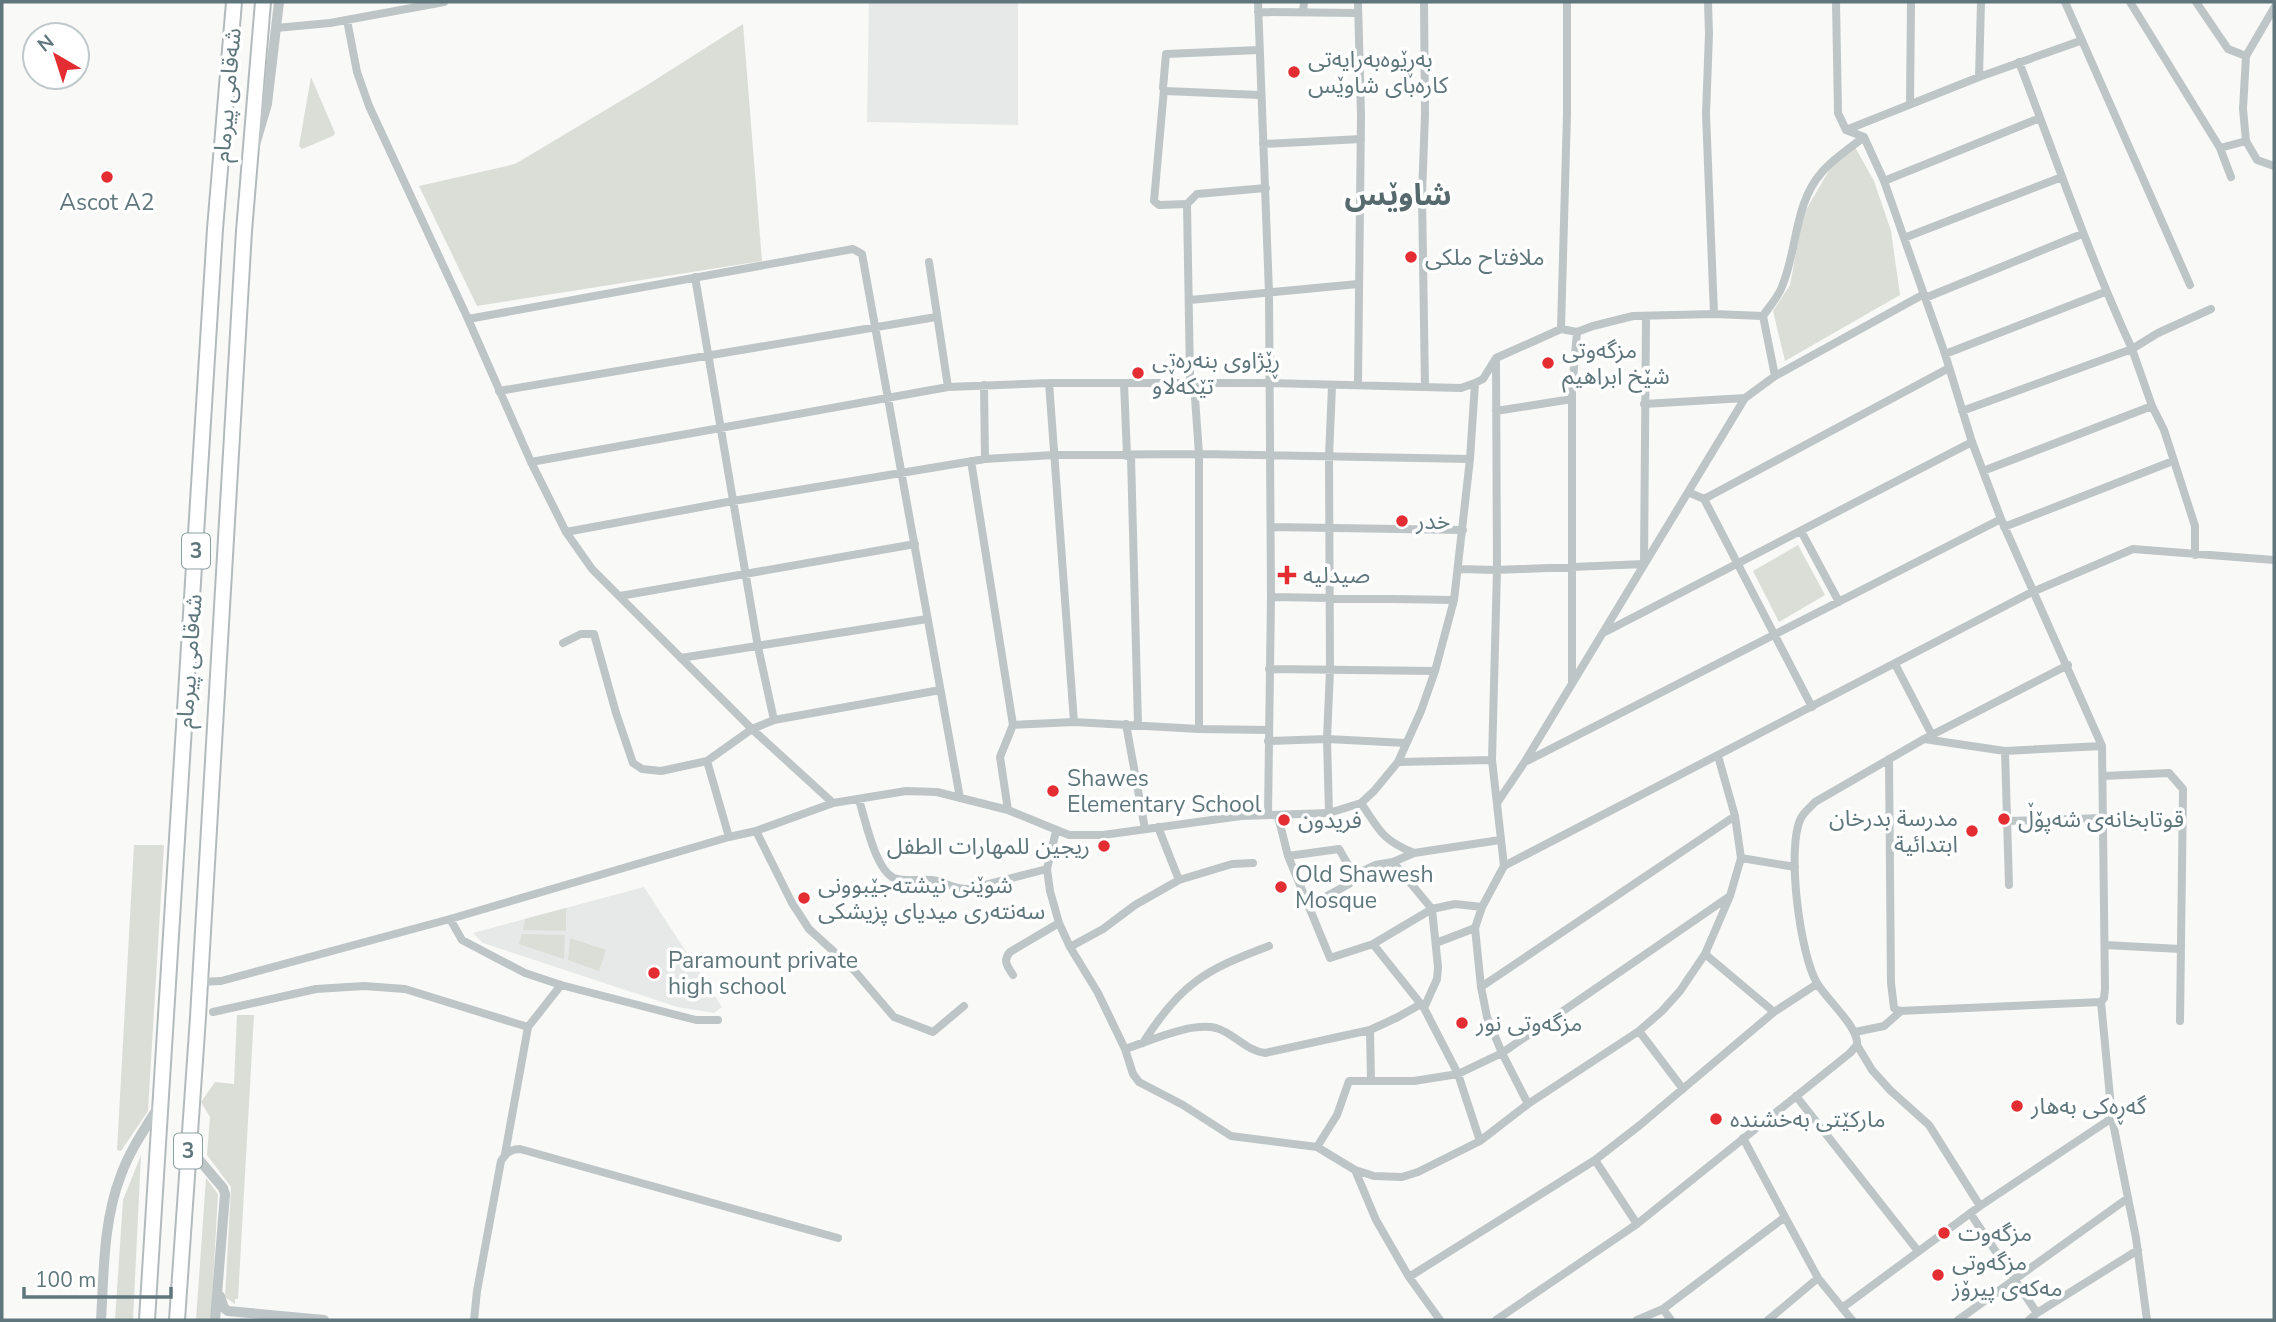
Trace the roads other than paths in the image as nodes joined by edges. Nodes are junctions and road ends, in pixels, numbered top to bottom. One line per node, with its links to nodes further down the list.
1 (234, 2): 230 (highway, شەقامی پیرمام / 3)
2 (263, 2): 39 (highway, شەقامی پیرمام / 3)
3 (279, 2): 23 (street)
4 (444, 2): 22 (street)
5 (1258, 2): 19 (street)
6 (1304, 2): 20 (street)
7 (1358, 2): 21 (street)
8 (1424, 2): 80 (street)
9 (1567, 2): 63 (street)
10 (1707, 2): 57 (street)
11 (1836, 2): 33 (street)
12 (1911, 2): 31 (street)
13 (1981, 2): 28 (street)
14 (2064, 2): 24 (street)
15 (2130, 2): 38 (street)
16 (2196, 2): 26 (street)
17 (2270, 2): 18 (street)
18 (2274, 8): 26 (street)
19 (1258, 12): 20 (street); 25 (street)
20 (1303, 12): 21 (street)
21 (1358, 13): 35 (street)
22 (347, 20): 23 (street); 61 (street)
23 (276, 28): 39 (street)
24 (2080, 41): 27 (street); 51 (street)
25 (1259, 50): 29 (street); 30 (street)
26 (2246, 55): 36 (street)
27 (2019, 62): 28 (street); 32 (street)
28 (1979, 77): 31 (street)
29 (1164, 89): 30 (street); 45 (street)
30 (1260, 95): 37 (street)
31 (1910, 103): 33 (street)
32 (2040, 118): 41 (street); 43 (street)
33 (1846, 130): 34 (street)
34 (1864, 137): 43 (street); 59 (street)
35 (1361, 139): 37 (street); 50 (street)
36 (2246, 141): 38 (street); 40 (street)
37 (1263, 144): 44 (street)
38 (2220, 148): 42 (street)
39 (251, 153): 206 (highway, شەقامی پیرمام / 3)
40 (2274, 166)
41 (2062, 177): 46 (street); 47 (street)
42 (2231, 177)
43 (1884, 181): 47 (street)
44 (1266, 188): 45 (street); 52 (street)
45 (1186, 204): 55 (street)
46 (2082, 233): 53 (street); 54 (street)
47 (1905, 237): 54 (street)
48 (929, 262): 60 (street)
49 (695, 277): 61 (street); 62 (street); 67 (street)
50 (1358, 284): 52 (street); 76 (street)
51 (2190, 285)
52 (1269, 292): 55 (street); 73 (street)
53 (2105, 292): 65 (street); 66 (street)
54 (1924, 296): 66 (street); 70 (street)
55 (1190, 300): 75 (street)
56 (2211, 309): 65 (street)
57 (1714, 314): 58 (street); 59 (street)
58 (1646, 316): 64 (street); 85 (street)
59 (1763, 316): 70 (street)
60 (936, 317): 62 (street); 79 (street)
61 (468, 319): 81 (street)
62 (876, 326): 67 (street); 83 (street)
63 (1561, 329): 64 (street); 68 (street)
64 (1577, 332): 84 (street)
65 (2132, 349): 86 (street); 88 (street)
66 (1945, 354): 69 (street)
67 (710, 355): 81 (street); 89 (street)
68 (1496, 358): 74 (street); 87 (street)
69 (1949, 368): 88 (street); 104 (street)
70 (1775, 376): 82 (street)
71 (1049, 383): 72 (street); 77 (street); 92 (street)
72 (1124, 383): 75 (street); 94 (street)
73 (1269, 383): 75 (street); 78 (street); 93 (street)
74 (1475, 383): 80 (street); 97 (street)
75 (1194, 384): 91 (street)
76 (1358, 384): 78 (street); 80 (street)
77 (984, 385): 79 (street); 96 (street)
78 (1332, 386): 95 (street)
79 (948, 387): 83 (street)
80 (1425, 387)
81 (499, 391): 100 (street)
82 (1745, 398): 85 (street); 103 (street)
83 (889, 399): 89 (street); 102 (street)
84 (1572, 399): 87 (street); 117 (street)
85 (1644, 404): 115 (street)
86 (2152, 406): 99 (street); 101 (street)
87 (1496, 411): 119 (street)
88 (1962, 411): 90 (street)
89 (722, 427): 100 (street); 105 (street)
90 (1972, 442): 101 (street); 110 (street)
91 (1199, 454): 93 (street); 94 (street); 147 (street)
92 (1054, 455): 94 (street); 96 (street); 142 (street)
93 (1269, 455): 95 (street); 107 (street)
94 (1129, 456): 144 (street)
95 (1329, 457): 97 (street); 108 (street)
96 (985, 458): 98 (street)
97 (1470, 459): 109 (street)
98 (971, 461): 102 (street); 145 (street)
99 (2173, 461): 106 (street); 113 (street)
100 (531, 462): 111 (street)
101 (1983, 471): 106 (street)
102 (902, 473): 105 (street); 112 (street)
103 (1688, 492): 104 (street); 115 (street)
104 (1704, 499): 116 (street)
105 (733, 501): 111 (street); 120 (street)
106 (2003, 523): 121 (street); 126 (street)
107 (1271, 527): 108 (street); 123 (street)
108 (1330, 527): 109 (street); 124 (street)
109 (1463, 530): 118 (street)
110 (1801, 531): 116 (street); 126 (street)
111 (566, 532): 122 (street)
112 (915, 544): 120 (street); 127 (street)
113 (2194, 555): 114 (street); 121 (street)
114 (2274, 560)
115 (1644, 564): 117 (street); 128 (street)
116 (1738, 564): 128 (street); 129 (street)
117 (1573, 566): 119 (street); 138 (street)
118 (1459, 569): 119 (street); 125 (street)
119 (1497, 570): 157 (street)
120 (747, 573): 122 (street); 131 (street)
121 (2032, 592): 133 (street); 134 (street)
122 (620, 596): 132 (street)
123 (1272, 597): 124 (street); 135 (street)
124 (1330, 599): 125 (street); 136 (street)
125 (1454, 600): 137 (street)
126 (1839, 602): 129 (street)
127 (927, 619): 131 (street); 139 (street)
128 (1603, 633): 138 (street)
129 (1774, 635): 140 (street); 160 (street)
130 (563, 643): 158 (street)
131 (758, 647): 132 (street); 141 (street)
132 (681, 658): 146 (street)
133 (1895, 664): 140 (street); 149 (street)
134 (2068, 665): 149 (street); 153 (street)
135 (1269, 669): 136 (street); 148 (street)
136 (1330, 670): 137 (street); 150 (street)
137 (1435, 671): 152 (street)
138 (1572, 683): 160 (street)
139 (940, 690): 141 (street); 162 (street)
140 (1812, 707): 155 (street)
141 (774, 720): 146 (street)
142 (1074, 722): 143 (street); 145 (street)
143 (1126, 724): 144 (street); 175 (street)
144 (1138, 724): 147 (street)
145 (1013, 725): 167 (street)
146 (752, 729): 158 (street); 164 (street)
147 (1199, 730): 148 (street)
148 (1269, 730): 151 (street)
149 (1928, 737): 154 (street); 156 (street)
150 (1327, 739): 151 (street); 152 (street); 168 (street)
151 (1268, 741): 169 (street)
152 (1406, 743): 159 (street)
153 (2102, 746): 154 (street); 161 (street)
154 (2005, 751): 173 (street)
155 (1718, 756): 171 (street); 185 (street)
156 (1889, 759): 186 (street); 213 (street)
157 (1492, 760): 159 (street); 166 (street)
158 (708, 761): 178 (street)
159 (1398, 762): 165 (street)
160 (1524, 763): 166 (street)
161 (2102, 776): 172 (street); 203 (street)
162 (961, 798): 163 (street); 167 (street)
163 (859, 800): 164 (street); 187 (street)
164 (833, 803): 176 (street)
165 (1361, 803): 168 (street); 180 (street)
166 (1497, 803): 179 (street)
167 (1009, 810): 177 (street)
168 (1329, 813): 170 (street)
169 (1268, 815): 170 (street); 174 (street)
170 (1278, 816): 181 (street)
171 (1735, 816): 182 (street); 209 (street)
172 (2103, 818): 173 (street); 200 (street)
173 (2007, 821): 190 (street)
174 (1158, 827): 175 (street); 189 (street)
175 (1145, 829): 177 (street)
176 (756, 831): 178 (street); 211 (street)
177 (1056, 831): 187 (street)
178 (729, 837): 195 (street)
179 (1500, 840): 180 (street); 185 (street)
180 (1414, 853): 183 (street)
181 (1288, 856): 188 (street); 192 (street)
182 (1741, 858): 186 (street); 191 (street)
183 (1393, 862): 188 (street); 194 (street)
184 (1253, 863): 189 (street)
185 (1504, 866): 193 (street)
186 (1795, 867): 207 (street)
187 (1047, 869): 196 (street)
188 (1354, 875): 192 (street)
189 (1179, 880): 202 (street)
190 (2009, 885)
191 (1730, 896): 204 (street); 225 (street)
192 (1308, 903): 199 (street)
193 (1482, 907): 194 (street); 197 (street)
194 (1432, 909): 198 (street); 199 (street)
195 (450, 919): 206 (street); 208 (street)
196 (1059, 923): 202 (street); 205 (street)
197 (1475, 928): 198 (street); 209 (street)
198 (1436, 943): 212 (street)
199 (1373, 944): 212 (street)
200 (2105, 945): 203 (street); 210 (street)
201 (1269, 946): 222 (street)
202 (1070, 947): 224 (street)
203 (2180, 949): 217 (street)
204 (1705, 954): 215 (street); 220 (street)
205 (1013, 975)
206 (200, 982): 236 (highway, شەقامی پیرمام / 3)
207 (1818, 984): 215 (street); 221 (street)
208 (561, 985): 216 (street); 218 (street)
209 (1481, 987): 225 (street)
210 (2101, 1002): 213 (street); 232 (street)
211 (964, 1006)
212 (1422, 1006): 219 (street); 226 (street)
213 (1901, 1011): 221 (street)
214 (213, 1012): 218 (street)
215 (1774, 1012): 228 (street)
216 (718, 1020)
217 (2180, 1021)
218 (528, 1027): 237 (street)
219 (1370, 1030): 222 (street); 227 (street)
220 (1639, 1031): 228 (street); 231 (street)
221 (1855, 1032): 223 (street)
222 (1143, 1043): 224 (street)
223 (1857, 1045): 229 (street); 241 (street)
224 (1125, 1049): 235 (street)
225 (1502, 1053): 226 (street); 231 (street)
226 (1458, 1074): 227 (street); 234 (street)
227 (1371, 1081): 235 (street)
228 (1683, 1089): 238 (street)
229 (1796, 1096): 233 (street); 247 (street)
230 (162, 1100): 256 (street); 257 (highway, شەقامی پیرمام / 3)
231 (1528, 1104): 234 (street)
232 (2112, 1118): 240 (street); 241 (street)
233 (1743, 1138): 243 (street); 244 (street)
234 (1480, 1141): 239 (street)
235 (1317, 1147): 239 (street)
236 (189, 1148): 251 (street); 258 (highway, شەقامی پیرمام / 3)
237 (505, 1154): 245 (street); 252 (street)
238 (1594, 1160): 244 (street); 248 (street)
239 (1355, 1170): 248 (street)
240 (2128, 1198): 246 (street); 250 (street)
241 (1980, 1206): 242 (street)
242 (1970, 1213): 247 (street); 250 (street)
243 (1785, 1217): 249 (street); 254 (street)
244 (1637, 1224): 264 (street)
245 (838, 1238)
246 (2138, 1250): 255 (street); 271 (street)
247 (1918, 1251): 253 (street)
248 (1409, 1277): 263 (street)
249 (1818, 1278): 253 (street); 267 (street)
250 (2015, 1280): 255 (street); 269 (street)
251 (219, 1283): 259 (street); 260 (street)
252 (477, 1291): 261 (street); 262 (street)
253 (1842, 1307): 268 (street)
254 (1663, 1309): 265 (street); 266 (street)
255 (2037, 1313): 270 (street)
256 (101, 1320)
257 (147, 1320)
258 (177, 1320)
259 (215, 1320)
260 (324, 1320)
261 (467, 1320)
262 (474, 1320)
263 (1440, 1320)
264 (1496, 1320)
265 (1637, 1320)
266 (1671, 1320)
267 (1768, 1320)
268 (1852, 1320)
269 (1958, 1320)
270 (2029, 1320)
271 (2147, 1320)

